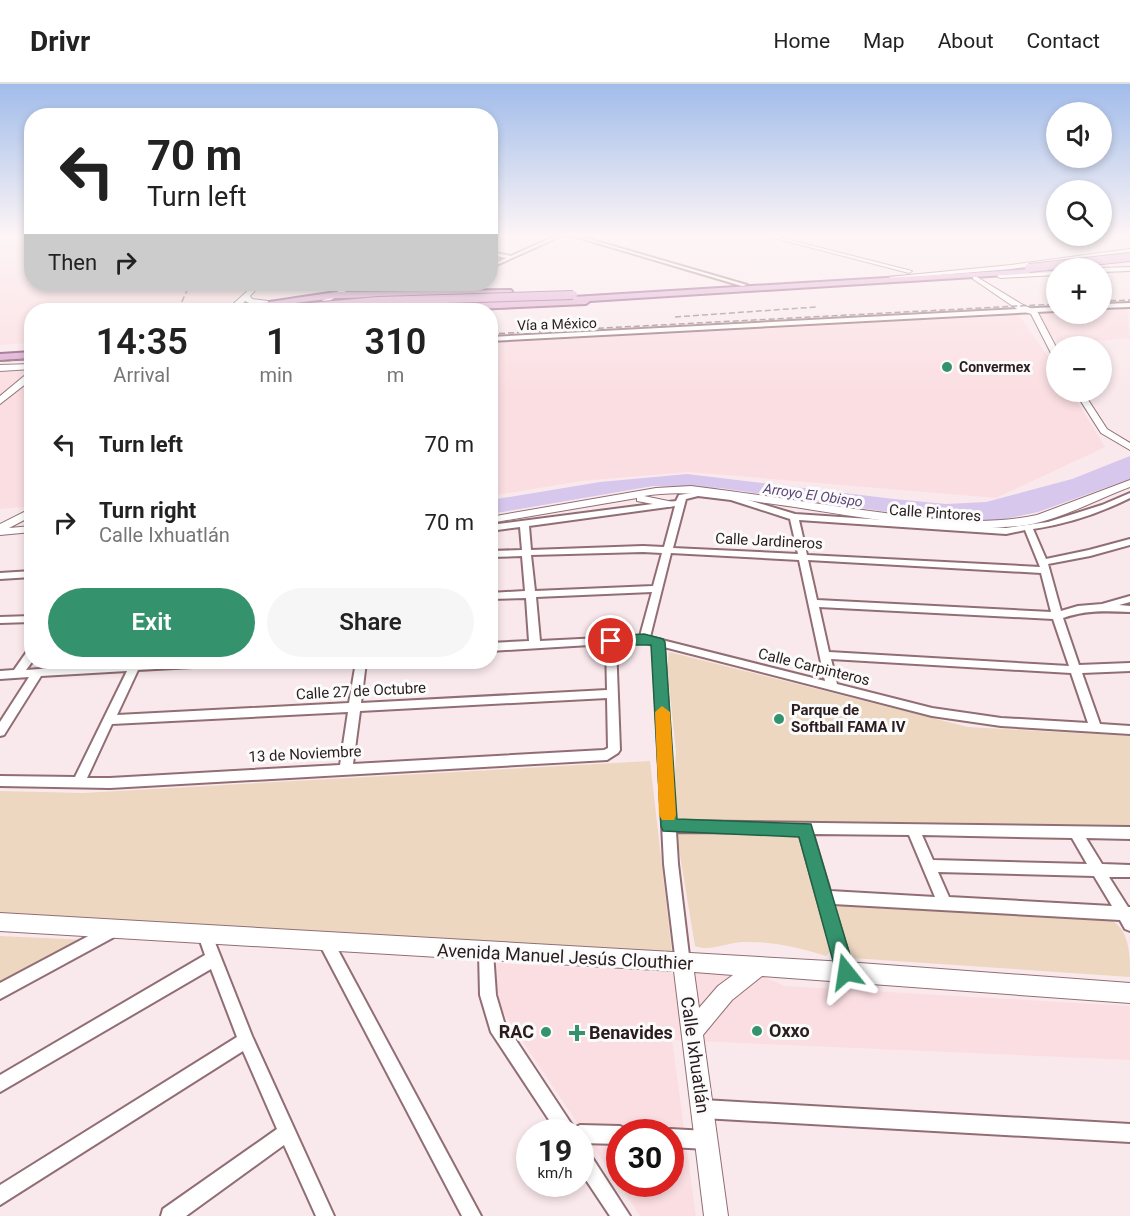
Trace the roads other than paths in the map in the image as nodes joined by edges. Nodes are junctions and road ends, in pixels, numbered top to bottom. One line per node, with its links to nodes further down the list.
1 (697, 288): 9 (main road)
2 (771, 288): 12 (main road)
3 (991, 288): 24 (street)
4 (250, 291): 11 (street)
5 (345, 291): 10 (street)
6 (347, 291): 10 (street)
7 (439, 291): 8 (street)
8 (434, 293): 9 (main road); 10 (main road)
9 (611, 293): 13 (main road)
10 (341, 294): 15 (main road); 16 (street); 17 (main road)
11 (246, 295): 14 (street); 15 (street)
12 (625, 296): 13 (main road); 20 (main road)
13 (574, 297): 18 (main road, bridge); 19 (main road, bridge)
14 (239, 303)
15 (266, 303)
16 (323, 303)
17 (331, 303)
18 (356, 303)
19 (414, 303)
20 (498, 305)
21 (1130, 305): 22 (street)
22 (1112, 306)
23 (1046, 309): 24 (street, Vía a México)
24 (1027, 310): 25 (street); 26 (street, Vía a México)
25 (1046, 336)
26 (498, 340)
27 (24, 350): 29 (main road)
28 (24, 353): 29 (main road)
29 (0, 355): 30 (street)
30 (17, 367): 31 (street); 32 (street)
31 (24, 367)
32 (0, 368)
33 (24, 381): 34 (street)
34 (0, 401)
35 (1086, 402): 36 (street)
36 (1130, 447)
37 (1130, 483): 40 (street)
38 (1130, 495): 47 (street, Calle Pintores)
39 (674, 503): 40 (street); 42 (street, Calle Pintores); 44 (street, Calle Pintores); 50 (street)
40 (566, 507): 43 (street)
41 (24, 516): 46 (street)
42 (794, 517): 47 (street, Calle Pintores); 53 (street)
43 (498, 518)
44 (524, 524): 45 (street, Calle Pintores); 51 (street)
45 (498, 527)
46 (4, 529): 48 (street)
47 (1029, 529): 54 (street)
48 (24, 530)
49 (1130, 542): 54 (street, Calle Jardineros)
50 (669, 551): 51 (street, Calle Jardineros); 53 (street, Calle Jardineros); 57 (street)
51 (528, 552): 52 (street, Calle Jardineros); 58 (street)
52 (498, 554)
53 (802, 558): 54 (street, Calle Jardineros); 61 (street)
54 (1044, 566): 64 (street)
55 (24, 574): 56 (street)
56 (0, 576)
57 (656, 589): 58 (street); 67 (street)
58 (531, 594): 59 (street); 70 (street)
59 (498, 596)
60 (1130, 599): 62 (street)
61 (812, 603): 64 (street); 72 (street)
62 (1102, 608): 63 (street); 64 (street)
63 (1130, 609)
64 (1057, 616): 78 (street)
65 (24, 619): 66 (street)
66 (0, 620)
67 (644, 639): 68 (street, Calle Carpinteros); 69 (street, Calle Carpinteros)
68 (611, 641): 70 (street, Calle Carpinteros); 83 (street)
69 (658, 642): 82 (street, Calle Carpinteros); 92 (street, Calle Ixhuatlán)
70 (536, 645): 71 (street, Calle Carpinteros)
71 (498, 647)
72 (824, 655): 78 (street); 82 (street)
73 (24, 664): 80 (street)
74 (1130, 667): 78 (street)
75 (86, 669): 79 (street)
76 (134, 669): 85 (street)
77 (360, 669): 84 (street)
78 (1076, 669): 86 (street)
79 (38, 672): 80 (street); 88 (street)
80 (18, 673): 81 (street)
81 (0, 675)
82 (832, 687): 86 (street, Calle Carpinteros)
83 (613, 694): 84 (street, Calle 27 de Octubre); 89 (street, 13 de Noviembre)
84 (355, 706): 85 (street, Calle 27 de Octubre); 89 (street)
85 (111, 720): 91 (street)
86 (1096, 729): 87 (street, Calle Carpinteros)
87 (1130, 730)
88 (0, 732)
89 (346, 768): 91 (street, 13 de Noviembre)
90 (0, 781): 91 (street, 13 de Noviembre)
91 (78, 783)
92 (669, 826): 93 (street); 109 (street, Calle Ixhuatlán)
93 (805, 830): 94 (street); 100 (street)
94 (914, 831): 95 (street); 97 (street)
95 (1076, 833): 96 (street); 98 (street)
96 (1130, 833)
97 (929, 866): 98 (street); 101 (street)
98 (1098, 870): 99 (street); 102 (street)
99 (1130, 871)
100 (826, 897): 101 (street); 111 (street)
101 (945, 904): 102 (street)
102 (1128, 917)
103 (0, 922): 104 (street, Avenida Manuel Jesús Clouthier)
104 (114, 929): 105 (street, Avenida Manuel Jesús Clouthier); 112 (street)
105 (205, 935): 106 (street, Avenida Manuel Jesús Clouthier); 108 (street)
106 (326, 942): 107 (street, Avenida Manuel Jesús Clouthier); 127 (street)
107 (486, 952): 109 (street, Avenida Manuel Jesús Clouthier); 118 (street)
108 (213, 959): 115 (street); 116 (street)
109 (683, 964): 110 (street, Avenida Manuel Jesús Clouthier); 114 (street, Calle Ixhuatlán)
110 (758, 968): 111 (street, Avenida Manuel Jesús Clouthier); 114 (street)
111 (846, 972): 113 (street, Avenida Manuel Jesús Clouthier)
112 (0, 991)
113 (1130, 993)
114 (691, 1033): 117 (street, Calle Ixhuatlán)
115 (246, 1041): 119 (street); 124 (street)
116 (0, 1083)
117 (703, 1108): 120 (street); 122 (street, Calle Ixhuatlán)
118 (558, 1119)
119 (287, 1133): 125 (street); 126 (street)
120 (1130, 1133)
121 (684, 1139): 122 (street)
122 (707, 1140): 129 (street, Calle Ixhuatlán)
123 (594, 1175): 128 (street)
124 (0, 1196)
125 (170, 1216)
126 (325, 1216)
127 (472, 1216)
128 (621, 1216)
129 (716, 1216)

